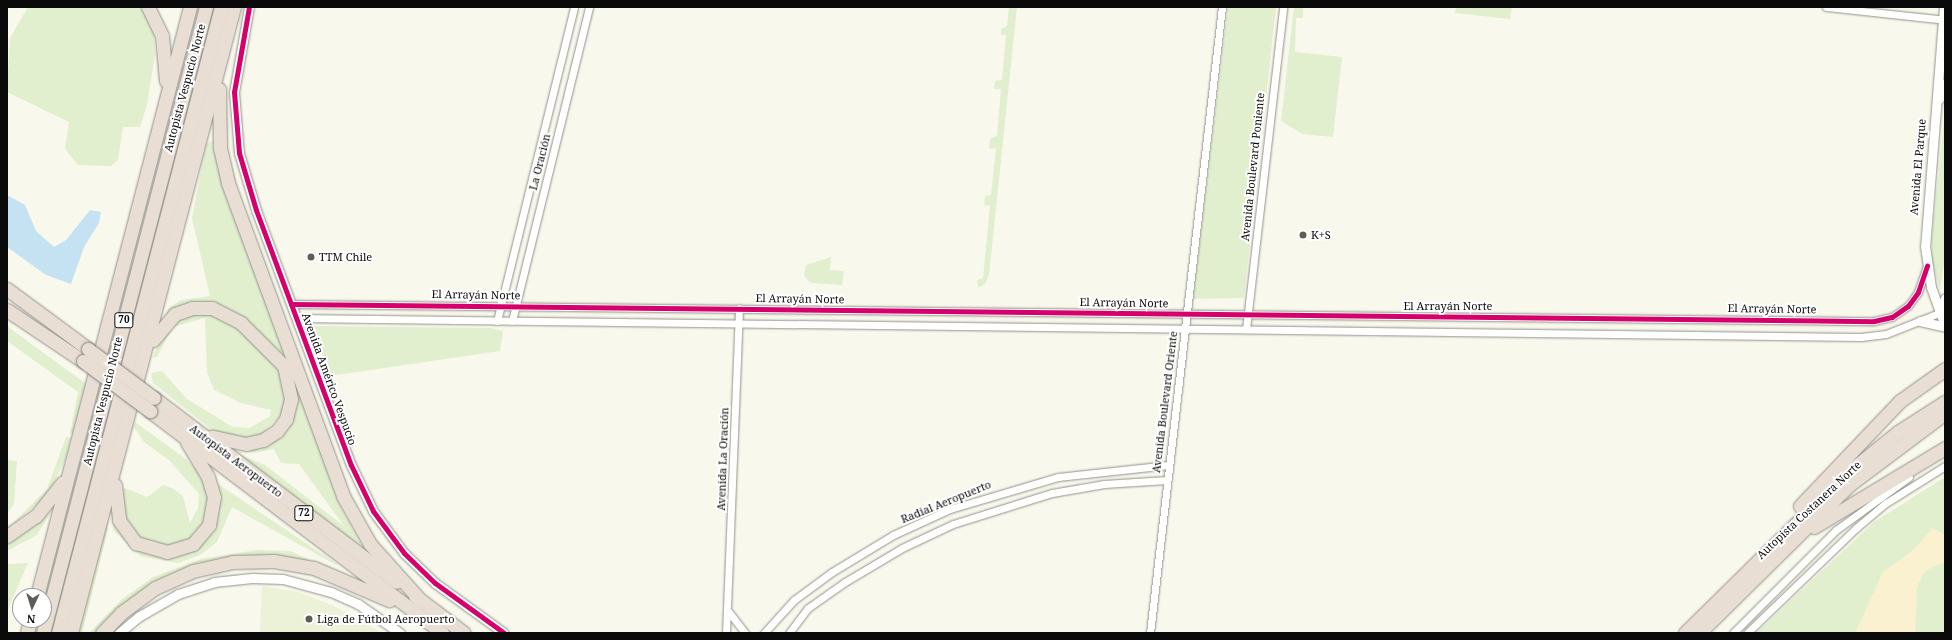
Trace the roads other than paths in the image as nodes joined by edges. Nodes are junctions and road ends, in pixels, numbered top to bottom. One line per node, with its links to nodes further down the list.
1 (148, 7): 16 (highway)
2 (190, 7): 16 (highway)
3 (206, 7): 58 (highway, Autopista Vespucio Norte / 70)
4 (220, 7): 59 (highway, Autopista Vespucio Norte / 70)
5 (234, 7): 14 (highway)
6 (249, 7): 21 (street, Avenida Américo Vespucio)
7 (574, 7): 22 (street, La Oración)
8 (589, 7): 23 (street, La Oración)
9 (1222, 7): 26 (street, Avenida Boulevard Oriente)
10 (1283, 7): 28 (street, Avenida Boulevard Poniente)
11 (1826, 7): 13 (street)
12 (1944, 7): 13 (street, Avenida El Parque)
13 (1944, 20): 17 (street, Avenida El Parque)
14 (230, 24): 37 (highway); 56 (highway)
15 (1945, 83): 17 (street)
16 (165, 105): 48 (highway)
17 (1936, 106): 18 (street, Avenida El Parque)
18 (1927, 266): 27 (street, Avenida El Parque); 28 (street, El Arrayán Norte)
19 (8, 289): 41 (highway, Autopista Aeropuerto / 72, bridge)
20 (1945, 298): 27 (street)
21 (291, 304): 22 (street, El Arrayán Norte); 29 (street, Avenida Américo Vespucio)
22 (501, 306): 23 (street, El Arrayán Norte); 30 (street, La Oración)
23 (516, 306): 24 (street, El Arrayán Norte); 31 (street, La Oración)
24 (739, 308): 26 (street, El Arrayán Norte); 33 (street, Avenida La Oración)
25 (7, 310): 42 (highway, Autopista Aeropuerto / 72, bridge)
26 (1186, 313): 28 (street, El Arrayán Norte); 35 (street, Avenida Boulevard Oriente)
27 (1939, 313): 32 (street); 34 (street, Avenida El Parque)
28 (1248, 315): 36 (street, Avenida Boulevard Poniente)
29 (296, 318): 30 (street); 66 (street, Avenida Américo Vespucio)
30 (497, 321): 31 (street)
31 (512, 321): 33 (street)
32 (1920, 321): 34 (street); 36 (street)
33 (739, 324): 35 (street); 57 (street, Avenida La Oración)
34 (1945, 326)
35 (1185, 328): 36 (street); 45 (street, Avenida Boulevard Oriente)
36 (1246, 329)
37 (143, 360): 41 (highway); 46 (highway)
38 (1945, 369): 54 (highway)
39 (1945, 402): 54 (highway, Autopista Costanera Norte)
40 (1945, 413): 53 (highway, Autopista Costanera Norte)
41 (188, 424): 56 (highway, Autopista Aeropuerto / 72)
42 (185, 437): 46 (highway); 56 (highway, Autopista Aeropuerto / 72)
43 (1945, 448): 53 (highway)
44 (1945, 452): 50 (street)
45 (1168, 464): 49 (street, Avenida Boulevard Oriente); 69 (street, Radial Aeropuerto)
46 (116, 466): 60 (highway)
47 (1945, 466): 52 (street)
48 (69, 472): 51 (highway); 55 (highway)
49 (1166, 480): 70 (street); 71 (street, Avenida Boulevard Oriente)
50 (1836, 530): 52 (street); 74 (street)
51 (7, 536)
52 (1843, 539): 75 (street)
53 (1781, 550): 73 (highway, Autopista Costanera Norte)
54 (1737, 581): 72 (highway, Autopista Costanera Norte)
55 (38, 588)
56 (417, 606): 61 (highway); 64 (highway, Autopista Aeropuerto / 72); 65 (highway, Autopista Aeropuerto / 72)
57 (728, 611): 67 (street, Avenida La Oración); 68 (street)
58 (44, 633)
59 (58, 633)
60 (71, 633)
61 (102, 633)
62 (119, 633): 63 (street)
63 (400, 633)
64 (442, 633)
65 (464, 633)
66 (504, 633)
67 (726, 633)
68 (745, 633)
69 (764, 633)
70 (789, 633)
71 (1150, 633)
72 (1685, 633)
73 (1699, 633)
74 (1733, 633)
75 (1747, 633)

